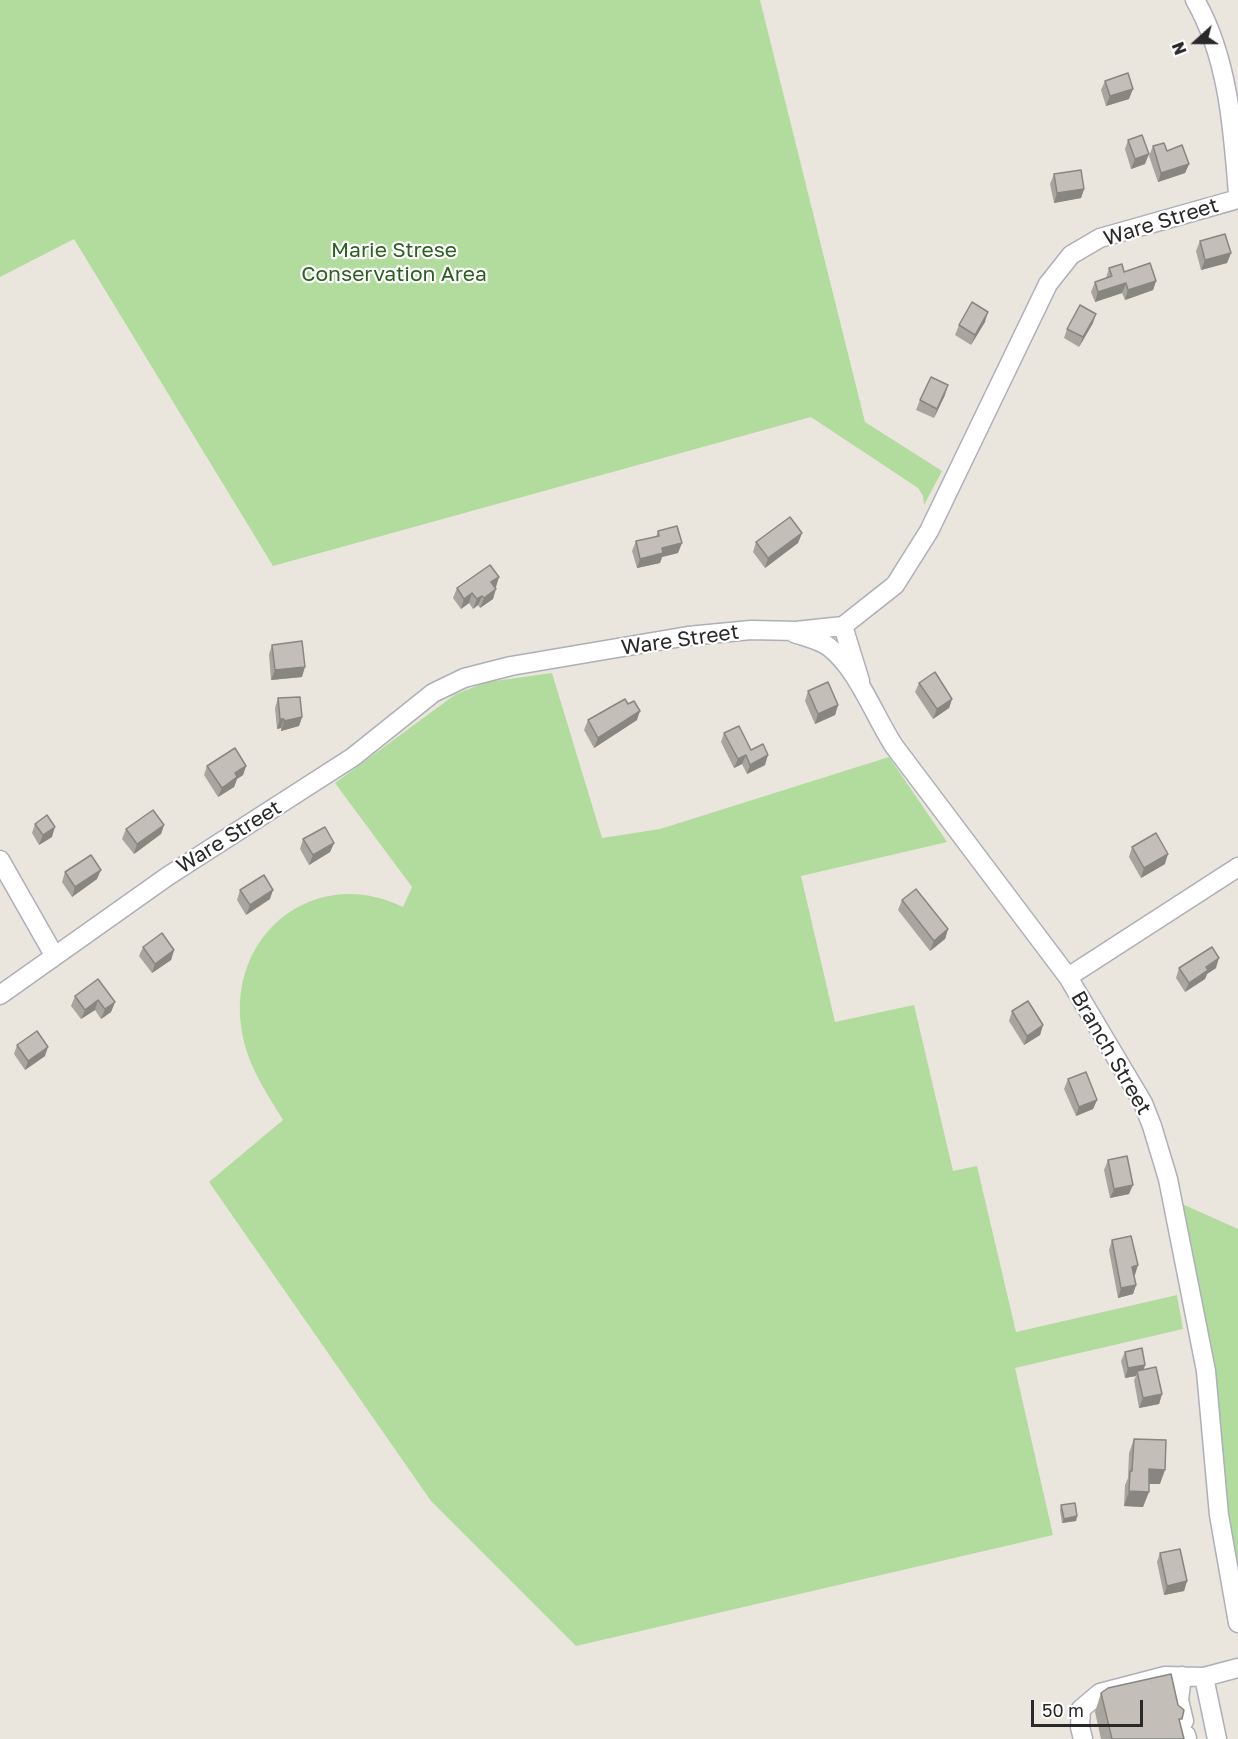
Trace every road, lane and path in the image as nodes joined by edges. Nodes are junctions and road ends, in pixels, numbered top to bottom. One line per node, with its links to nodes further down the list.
1 (1195, 0): 2 (street)
2 (1238, 194)
3 (1238, 199): 4 (street, Ware Street)
4 (843, 626): 5 (street, Ware Street); 6 (street, Branch Street)
5 (788, 631): 6 (street, Branch Street); 9 (street, Ware Street)
6 (861, 686): 10 (street, Branch Street)
7 (0, 860): 9 (street)
8 (1238, 867): 10 (street)
9 (54, 954): 11 (street, Ware Street)
10 (1068, 978): 12 (street, Branch Street)
11 (0, 995)
12 (1238, 1623)
13 (1238, 1668): 15 (street)
14 (1182, 1676): 15 (street); 16 (street); 17 (street)
15 (1204, 1677): 18 (street)
16 (1186, 1732)
17 (1083, 1739)
18 (1217, 1739)

